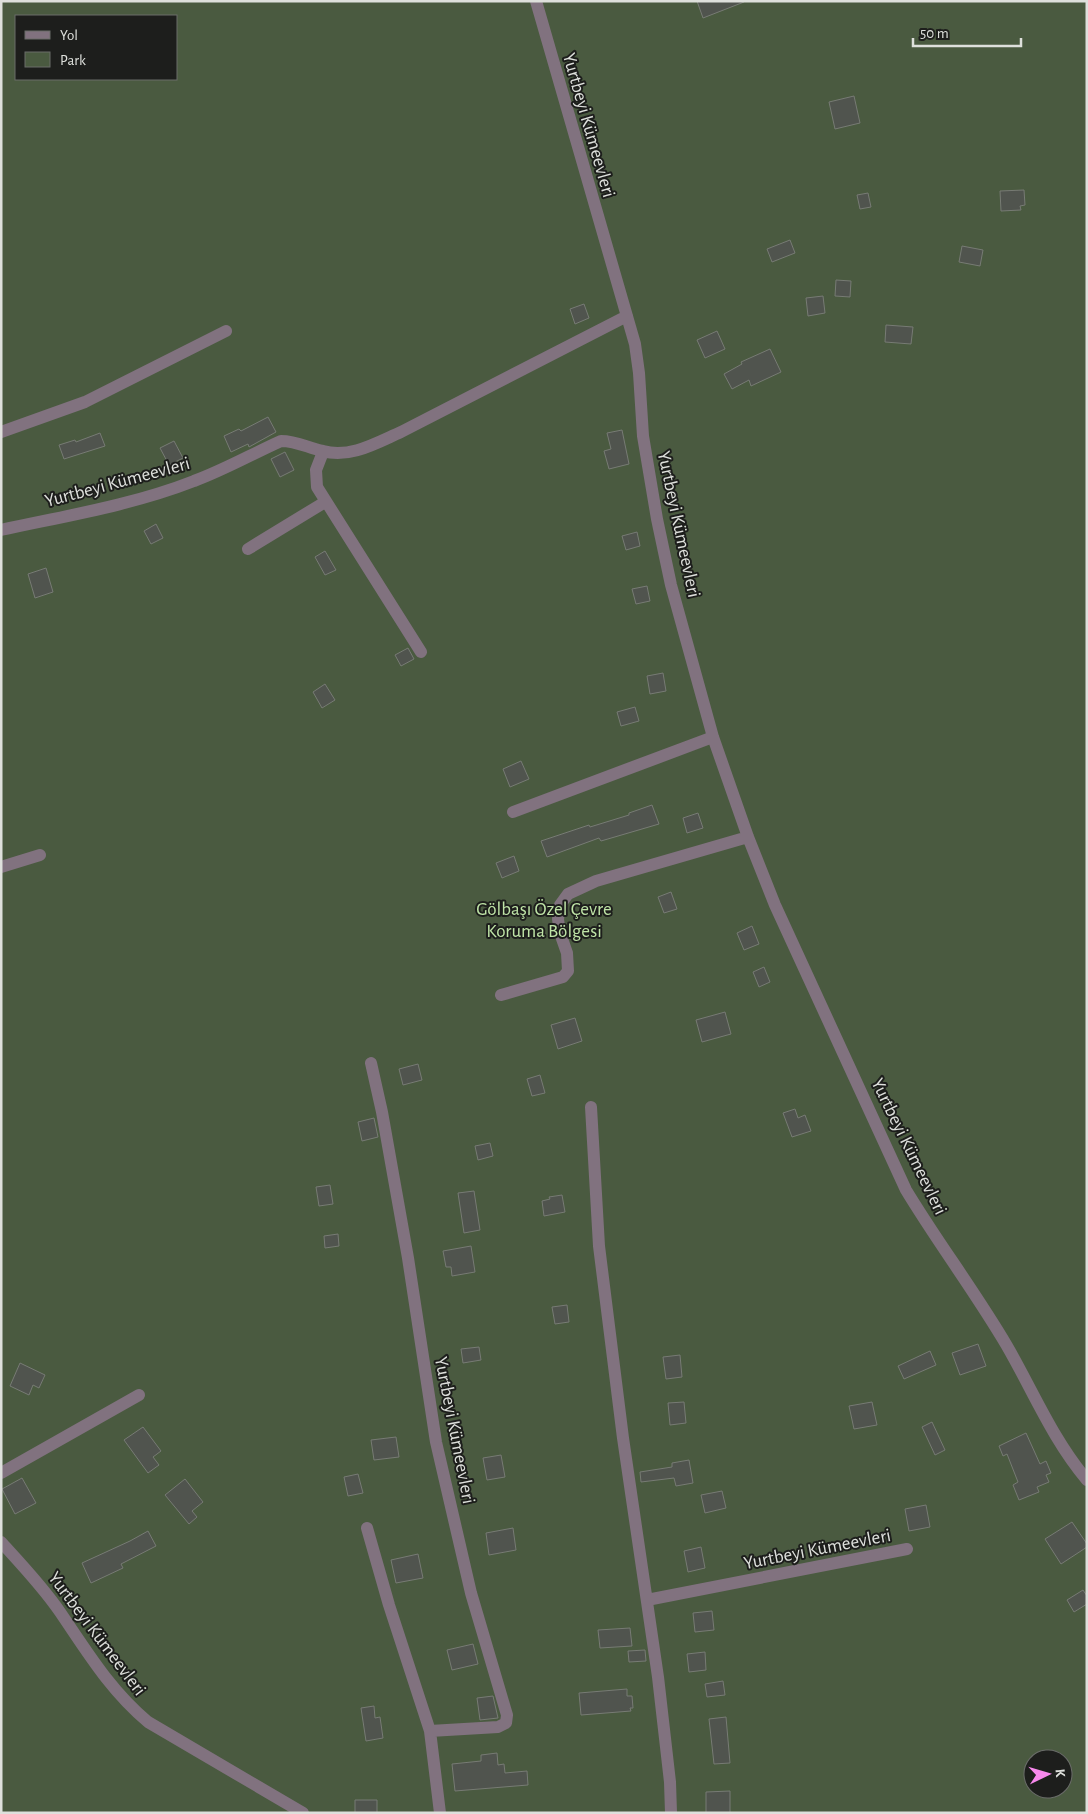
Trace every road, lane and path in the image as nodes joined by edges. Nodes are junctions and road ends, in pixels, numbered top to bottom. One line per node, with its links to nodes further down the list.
1 (536, 1): 2 (street, Yurtbeyi Kümeevleri)
2 (627, 316): 5 (street, Yurtbeyi Kümeevleri); 10 (street, Yurtbeyi Kümeevleri)
3 (226, 331): 4 (street)
4 (1, 432)
5 (323, 452): 6 (street); 7 (street, Yurtbeyi Kümeevleri)
6 (325, 502): 8 (street); 9 (street)
7 (1, 530)
8 (248, 549)
9 (421, 652)
10 (713, 736): 11 (street); 12 (street, Yurtbeyi Kümeevleri)
11 (513, 812)
12 (748, 837): 15 (street); 20 (street, Yurtbeyi Kümeevleri)
13 (40, 855): 14 (street)
14 (1, 867)
15 (501, 995)
16 (371, 1063): 25 (street, Yurtbeyi Kümeevleri)
17 (591, 1107): 24 (street)
18 (139, 1395): 19 (street)
19 (1, 1473)
20 (1087, 1480)
21 (367, 1528): 25 (street)
22 (1, 1542): 26 (street, Yurtbeyi Kümeevleri)
23 (907, 1549): 24 (street, Yurtbeyi Kümeevleri)
24 (646, 1600): 28 (street)
25 (430, 1730): 27 (street)
26 (302, 1813)
27 (440, 1813)
28 (671, 1813)

